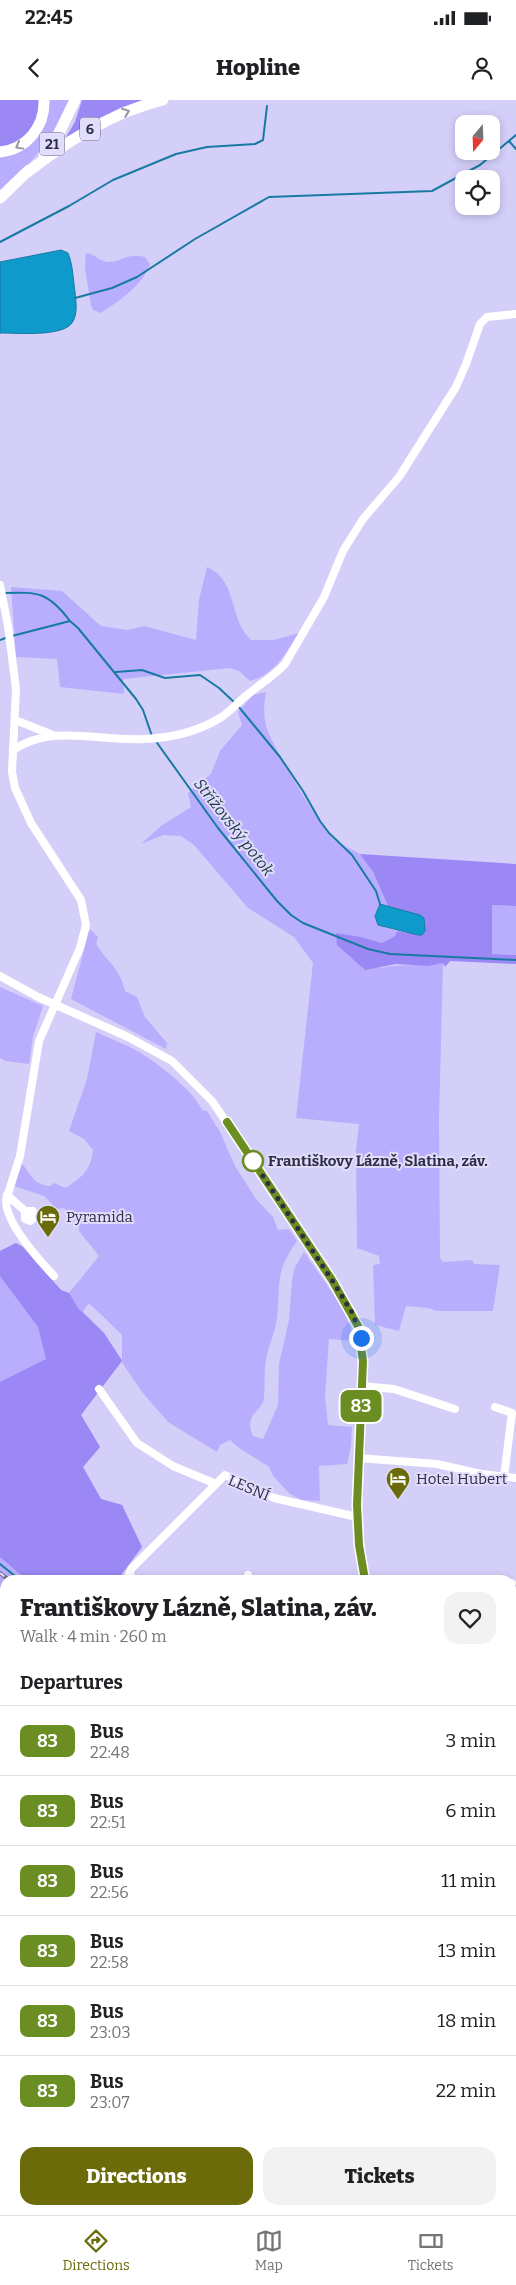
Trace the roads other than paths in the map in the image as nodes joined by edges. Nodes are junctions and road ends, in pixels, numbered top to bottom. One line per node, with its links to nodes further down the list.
1 (44, 100): 4 (highway, one-way to 4)
2 (163, 100): 5 (highway, 6, one-way to 2)
3 (73, 105): 5 (highway, 21)
4 (0, 152)
5 (25, 174): 6 (highway, 21)
6 (0, 198)
7 (516, 314): 10 (street)
8 (0, 585): 9 (street)
9 (15, 720): 10 (street); 11 (street)
10 (55, 736): 11 (street)
11 (13, 750): 13 (street)
12 (0, 976): 13 (street)
13 (55, 1004): 14 (street); 17 (street)
14 (7, 1195): 15 (street); 16 (street)
15 (25, 1211)
16 (54, 1276)
17 (362, 1386): 20 (street); 21 (street)
18 (99, 1389): 24 (street)
19 (494, 1407): 22 (street)
20 (455, 1409)
21 (358, 1458): 22 (street); 25 (street)
22 (504, 1477): 23 (street)
23 (516, 1478)
24 (216, 1484): 25 (street, LESNÍ); 26 (street, LESNÍ)
25 (357, 1517): 27 (street)
26 (131, 1575)
27 (364, 1575)

